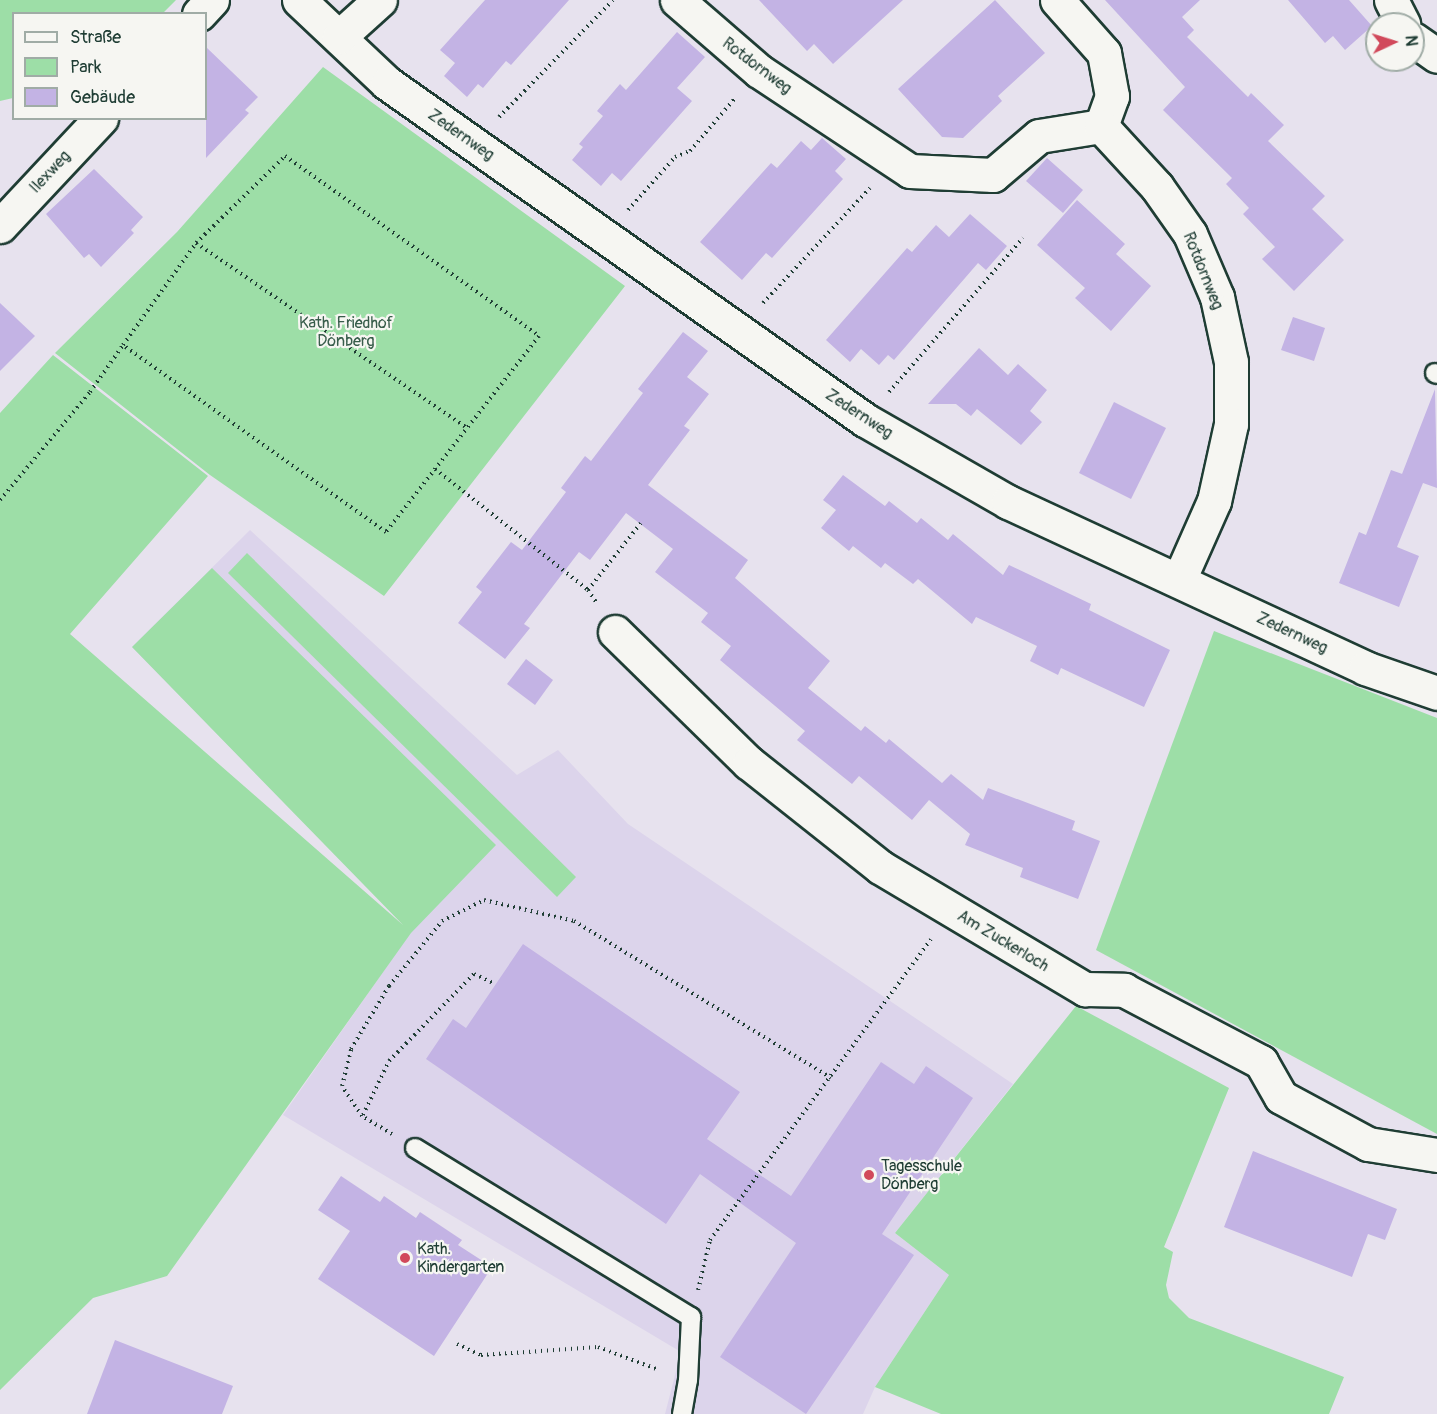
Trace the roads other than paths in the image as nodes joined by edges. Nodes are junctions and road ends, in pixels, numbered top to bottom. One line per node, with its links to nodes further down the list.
1 (212, 0): 6 (street)
2 (299, 0): 7 (street, Zedernweg)
3 (380, 0): 7 (street)
4 (677, 0): 9 (street, Rotdornweg)
5 (1056, 0): 9 (street)
6 (201, 12)
7 (339, 38): 11 (street, Zedernweg)
8 (99, 120): 10 (street, Ilexweg)
9 (1101, 126): 11 (street, Rotdornweg)
10 (0, 226)
11 (1179, 580): 13 (street, Zedernweg)
12 (615, 632): 15 (street, Am Zuckerloch)
13 (1437, 693)
14 (415, 1148): 16 (lane)
15 (1437, 1155)
16 (682, 1414)

